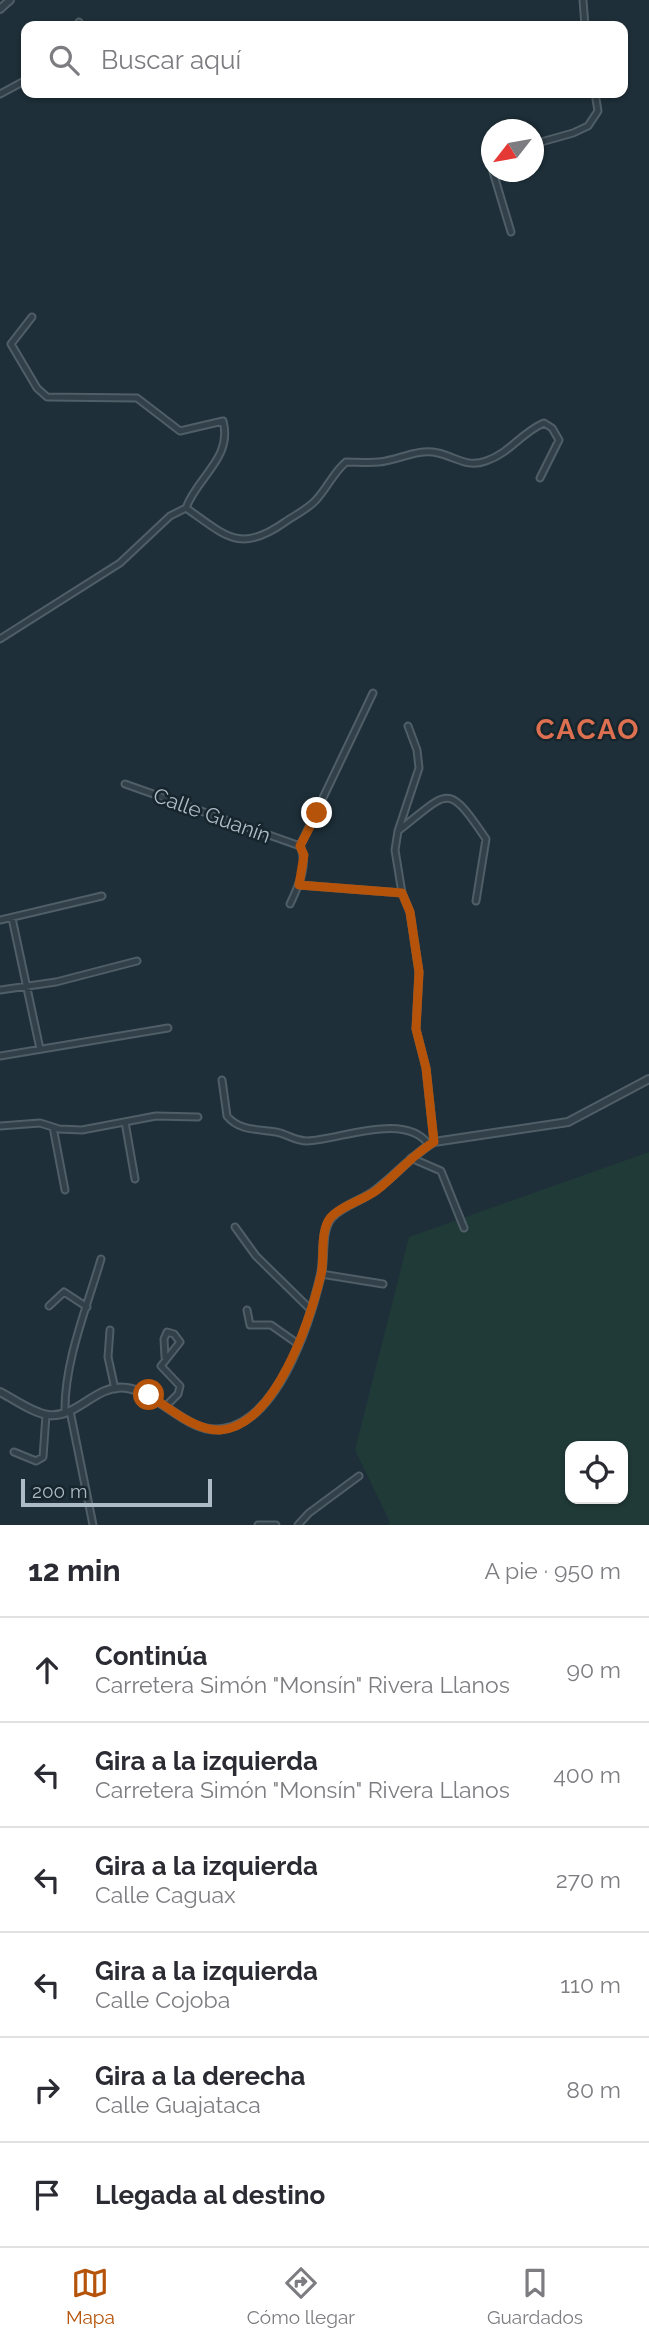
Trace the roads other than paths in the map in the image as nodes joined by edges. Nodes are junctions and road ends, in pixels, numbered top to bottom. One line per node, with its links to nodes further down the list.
1 (10, 0): 3 (street)
2 (583, 0): 4 (street)
3 (0, 9)
4 (585, 21)
5 (21, 83): 6 (street)
6 (0, 94)
7 (596, 98): 8 (street)
8 (544, 141)
9 (496, 182): 10 (street)
10 (511, 232)
11 (32, 317): 13 (street)
12 (540, 478): 13 (street)
13 (186, 508): 14 (street)
14 (0, 639)
15 (373, 693): 19 (street)
16 (408, 726): 18 (street)
17 (125, 784): 19 (street, Calle Guanín)
18 (398, 831): 21 (street); 23 (street)
19 (300, 846): 20 (street)
20 (299, 885): 21 (street); 24 (street)
21 (402, 893): 39 (street)
22 (102, 896): 25 (street)
23 (476, 901)
24 (290, 904)
25 (12, 918): 26 (street); 28 (street)
26 (0, 920)
27 (137, 961): 28 (street)
28 (26, 987): 29 (street); 31 (street)
29 (0, 990)
30 (168, 1028): 31 (street)
31 (40, 1049): 32 (street)
32 (0, 1056)
33 (649, 1079): 39 (street)
34 (222, 1080): 39 (street)
35 (198, 1117): 36 (street)
36 (125, 1122): 38 (street); 41 (street)
37 (0, 1126): 38 (street)
38 (53, 1127): 42 (street)
39 (432, 1143): 40 (street)
40 (411, 1158): 44 (street); 46 (street)
41 (135, 1179)
42 (65, 1189)
43 (235, 1227): 50 (street)
44 (464, 1228)
45 (101, 1259): 49 (street)
46 (321, 1274): 47 (street); 50 (street)
47 (383, 1284)
48 (49, 1306): 49 (street)
49 (87, 1307): 58 (street)
50 (310, 1309): 53 (street)
51 (247, 1310): 53 (street)
52 (110, 1330): 55 (street)
53 (298, 1344): 57 (street)
54 (165, 1357): 57 (street)
55 (115, 1389): 57 (street); 58 (street)
56 (0, 1392): 59 (street)
57 (166, 1406)
58 (67, 1412): 59 (street); 62 (street)
59 (46, 1415): 60 (street)
60 (14, 1452)
61 (359, 1476): 65 (street)
62 (93, 1525)
63 (258, 1525): 64 (street)
64 (276, 1525)
65 (298, 1525)

